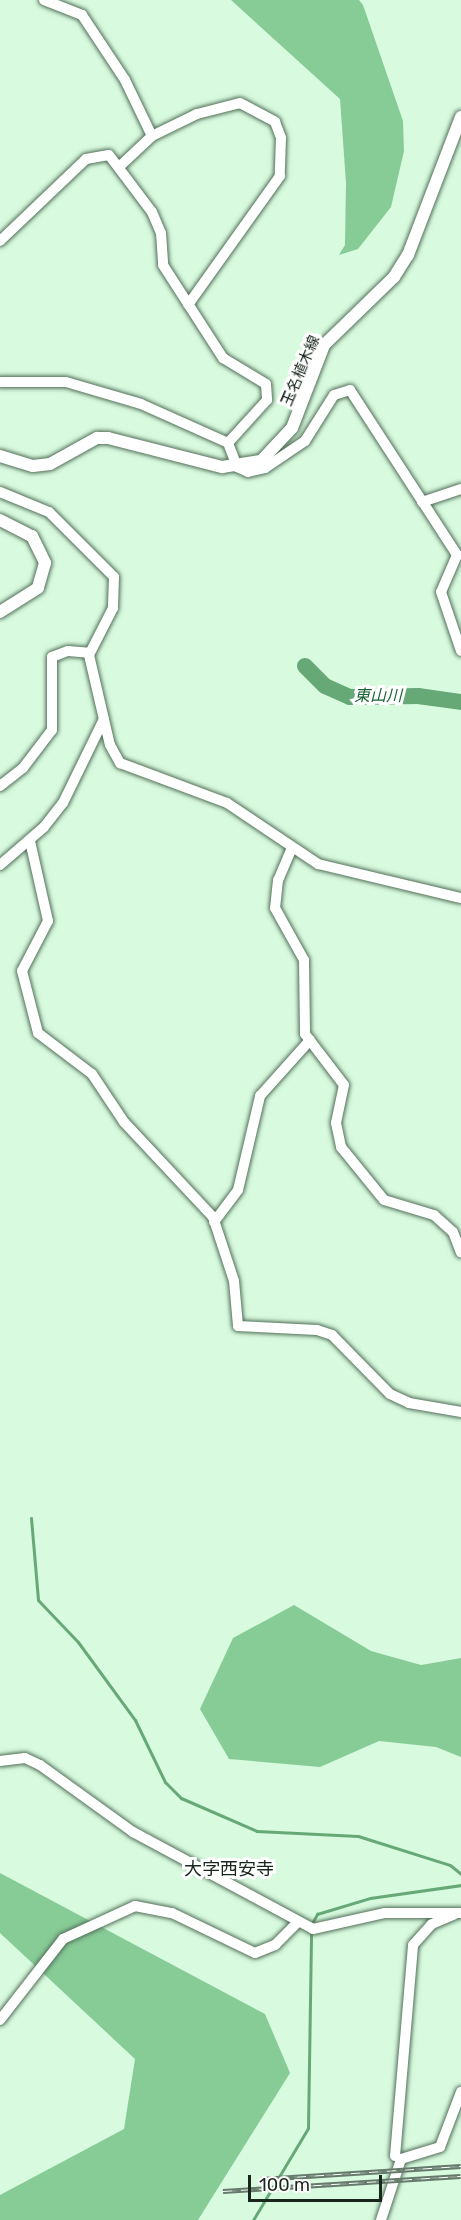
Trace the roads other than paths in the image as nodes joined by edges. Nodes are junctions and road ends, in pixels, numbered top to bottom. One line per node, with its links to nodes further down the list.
1 (44, 0): 3 (street)
2 (461, 117): 10 (main road, 玉名植木線)
3 (152, 136): 4 (street); 6 (street)
4 (120, 166): 5 (street); 6 (street)
5 (0, 241)
6 (188, 305): 8 (street)
7 (0, 382): 8 (street)
8 (228, 443): 10 (street)
9 (0, 456): 10 (main road)
10 (237, 467): 13 (street)
11 (461, 489): 13 (street)
12 (0, 492): 17 (street)
13 (423, 502): 16 (street)
14 (0, 520): 15 (main road)
15 (0, 612)
16 (461, 651)
17 (90, 653): 18 (street); 19 (street)
18 (105, 717): 20 (street); 21 (street)
19 (0, 786)
20 (30, 841): 22 (street); 25 (street)
21 (291, 850): 23 (street); 24 (street)
22 (0, 865)
23 (461, 898)
24 (310, 1040): 25 (street); 26 (street)
25 (214, 1222): 27 (street)
26 (461, 1253)
27 (461, 1412)
28 (0, 1761): 30 (street)
29 (460, 1913): 30 (street); 33 (street)
30 (297, 1923): 31 (street)
31 (0, 2020)
32 (461, 2092): 34 (street)
33 (394, 2156)
34 (381, 2220)

